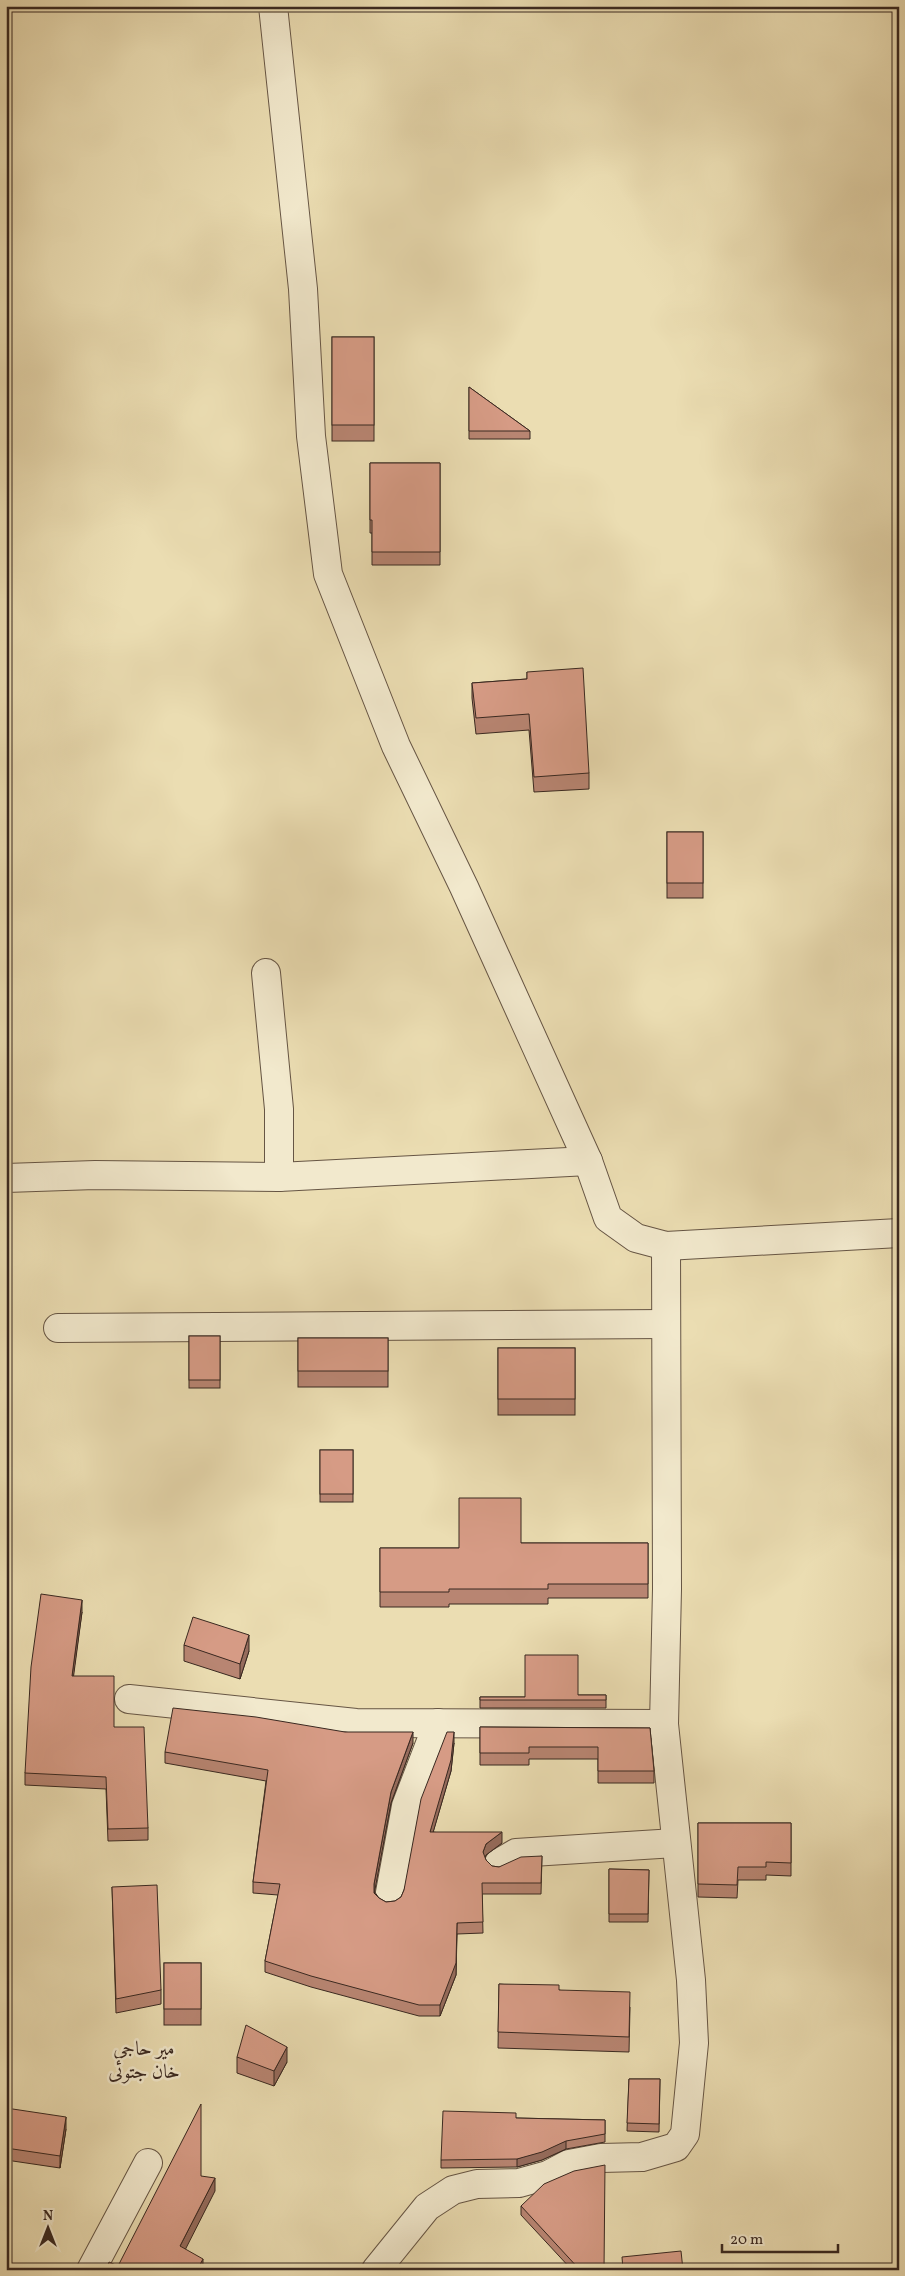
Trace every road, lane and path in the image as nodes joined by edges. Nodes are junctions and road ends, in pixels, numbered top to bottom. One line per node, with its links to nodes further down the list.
1 (273, 6): 3 (street)
2 (266, 973): 5 (street)
3 (588, 1161): 5 (street); 7 (street)
4 (6, 1178): 5 (street)
5 (279, 1178)
6 (899, 1233): 7 (street)
7 (666, 1246): 8 (street)
8 (665, 1324): 9 (street); 12 (street)
9 (58, 1328)
10 (129, 1699): 11 (street)
11 (438, 1723): 12 (street); 15 (street)
12 (664, 1724): 13 (street)
13 (675, 1843): 14 (street); 18 (street)
14 (499, 1863)
15 (389, 1898)
16 (148, 2162): 17 (street)
17 (91, 2270)
18 (376, 2270)

